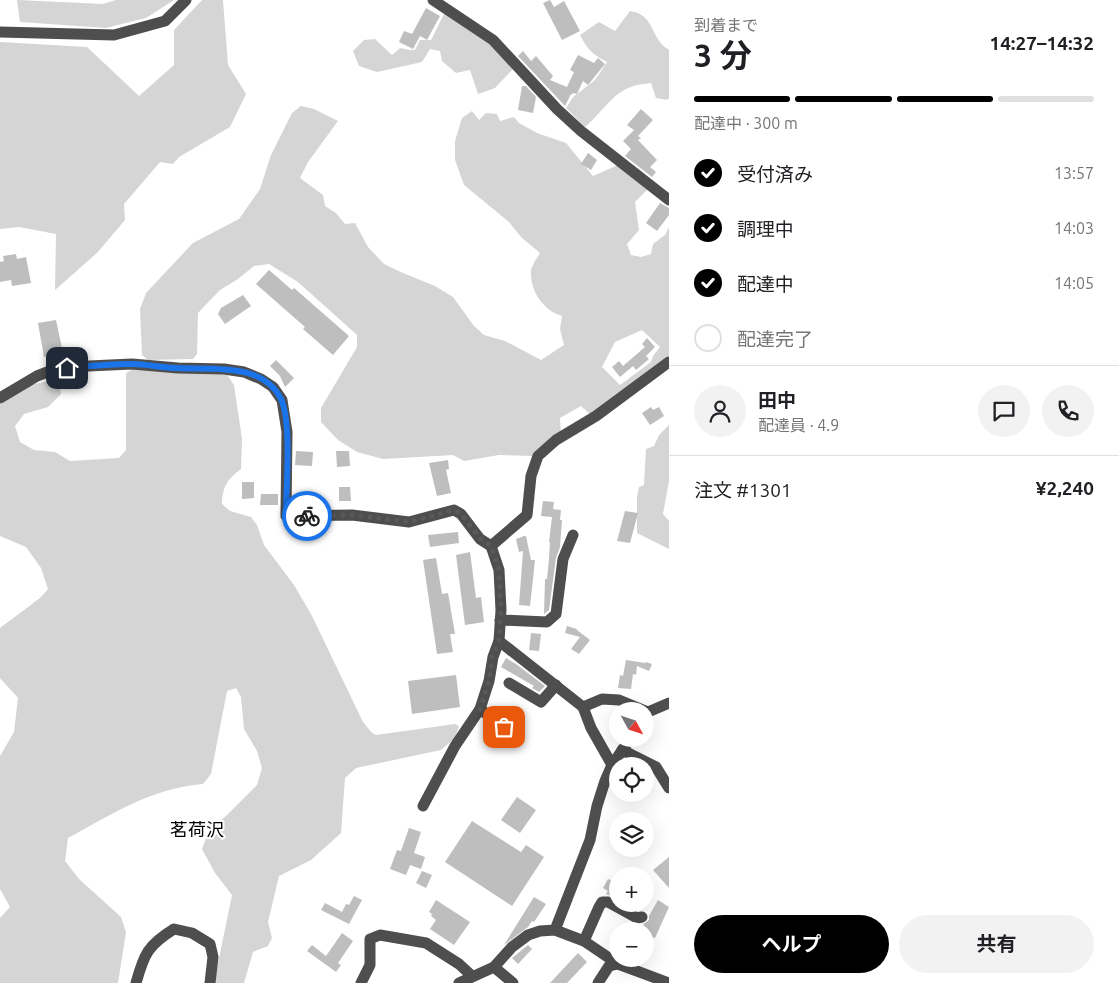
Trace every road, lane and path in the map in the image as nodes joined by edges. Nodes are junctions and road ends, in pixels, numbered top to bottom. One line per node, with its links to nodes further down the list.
1 (186, 0): 3 (street)
2 (434, 0): 4 (street)
3 (0, 32)
4 (669, 200)
5 (669, 362): 8 (street)
6 (0, 398): 8 (street)
7 (572, 535): 9 (street)
8 (491, 546): 9 (street)
9 (500, 620): 10 (street)
10 (499, 641): 12 (street); 16 (street)
11 (509, 682): 12 (street)
12 (556, 685): 15 (street)
13 (623, 702): 15 (street)
14 (669, 703): 17 (street)
15 (583, 707): 21 (street)
16 (480, 709): 18 (street); 24 (street)
17 (654, 710)
18 (516, 736)
19 (622, 750): 20 (street); 23 (street)
20 (617, 757)
21 (609, 760)
22 (609, 772): 26 (street)
23 (669, 788)
24 (423, 806)
25 (642, 917): 27 (street)
26 (554, 930): 27 (street); 30 (street)
27 (584, 941): 28 (street)
28 (609, 958)
29 (609, 966): 38 (street)
30 (494, 967): 32 (street); 37 (street)
31 (626, 967): 39 (street)
32 (472, 976): 35 (street); 36 (street)
33 (136, 983): 34 (street)
34 (210, 983)
35 (361, 983)
36 (459, 983)
37 (513, 983)
38 (598, 983)
39 (669, 983)

